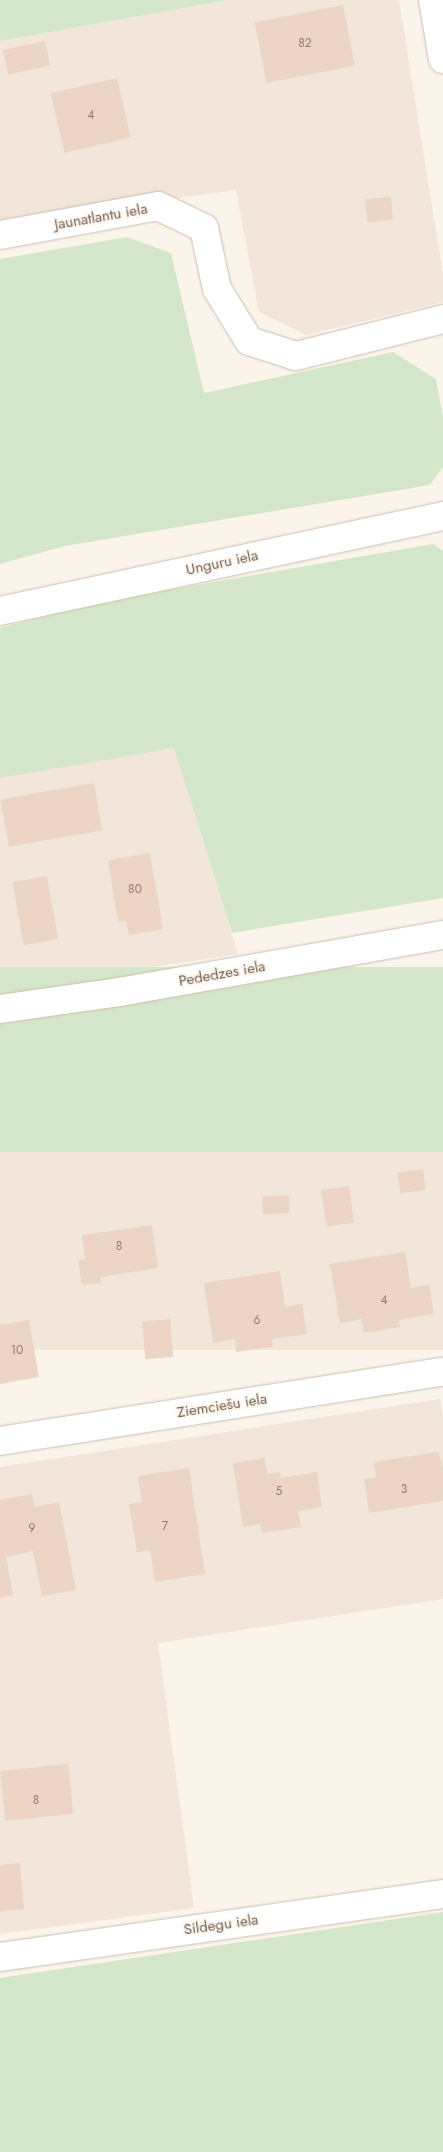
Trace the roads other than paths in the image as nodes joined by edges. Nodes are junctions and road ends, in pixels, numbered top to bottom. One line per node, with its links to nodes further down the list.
1 (433, 0): 2 (street)
2 (443, 58)
3 (0, 235): 4 (street, Jaunatlantu iela)
4 (443, 319)
5 (443, 516): 6 (street, Unguru iela)
6 (0, 611)
7 (443, 935): 8 (street, Pededzes iela)
8 (0, 1008)
9 (443, 1372): 10 (street, Ziemciešu iela)
10 (0, 1441)
11 (443, 1894): 12 (street, Sildegu iela)
12 (0, 1957)

